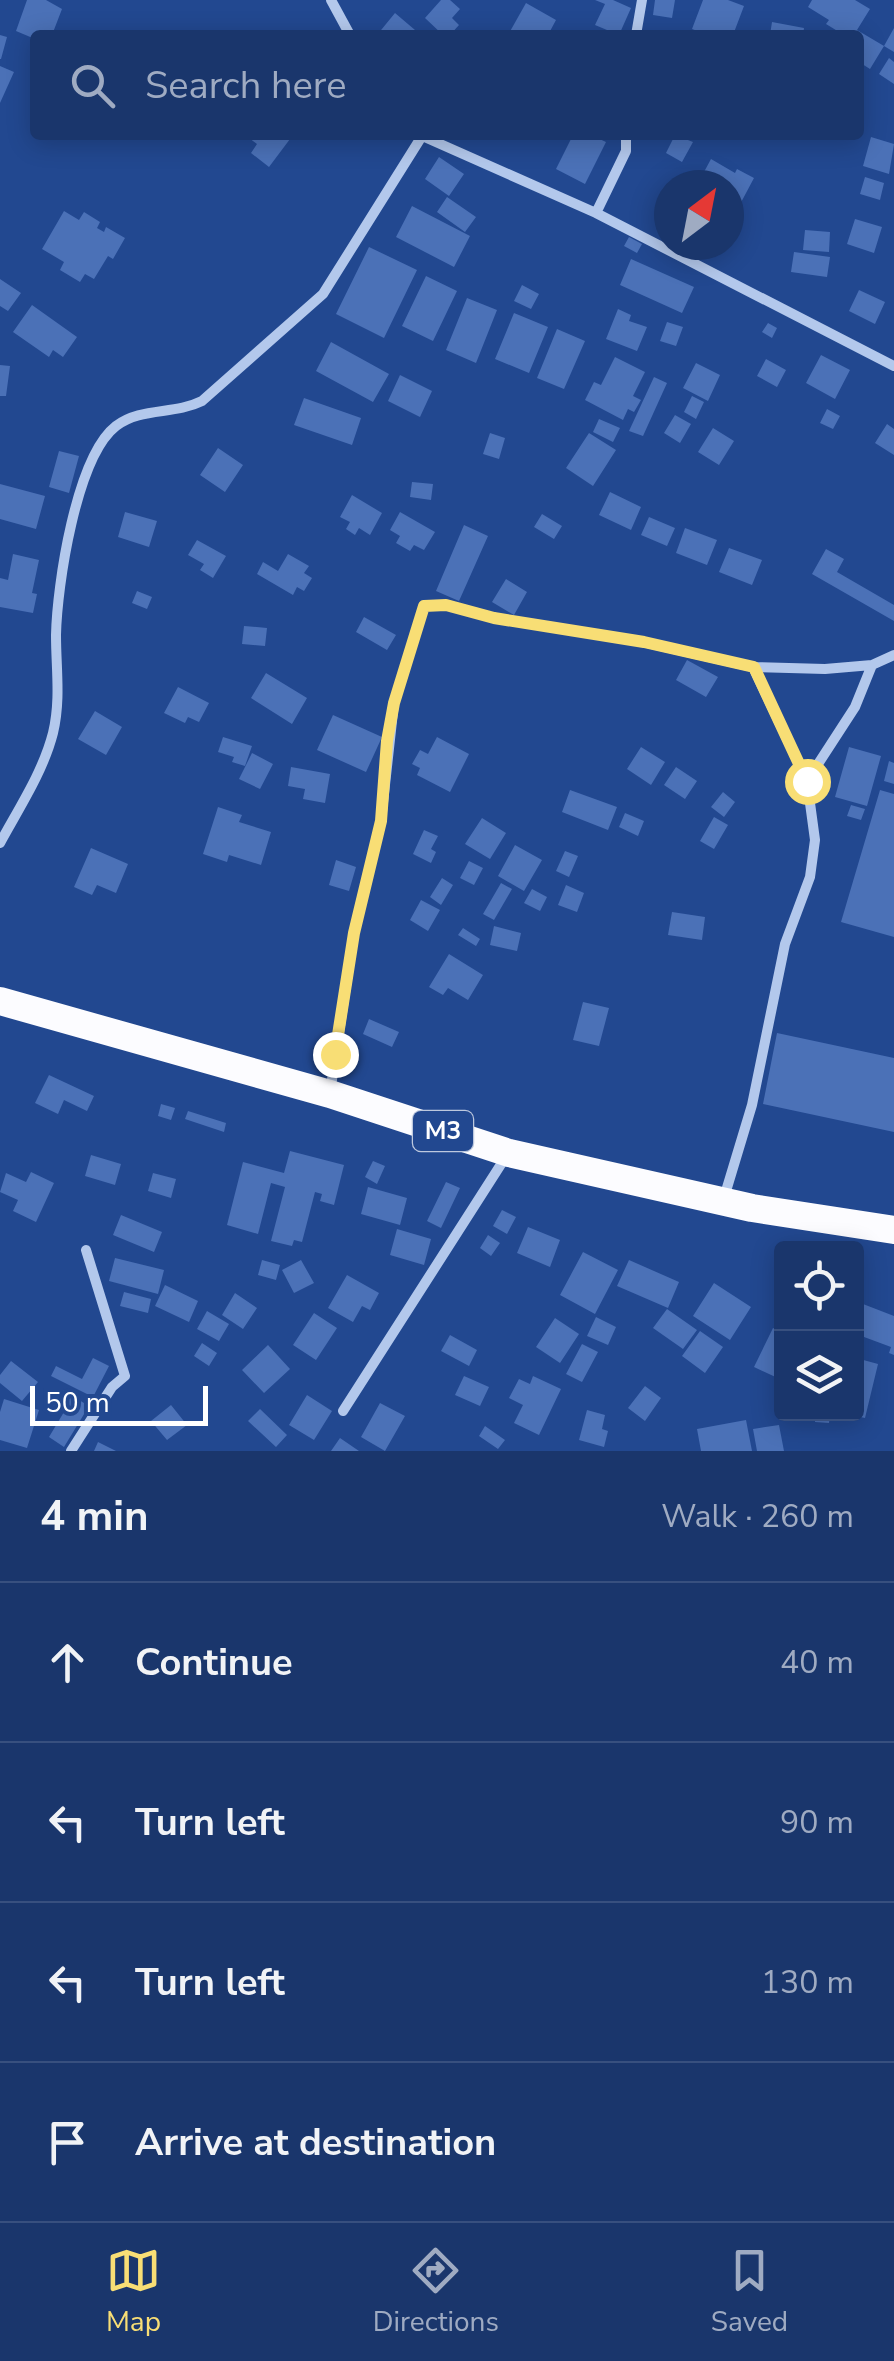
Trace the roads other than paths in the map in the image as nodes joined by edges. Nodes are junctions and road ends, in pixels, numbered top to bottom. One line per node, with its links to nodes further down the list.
1 (330, 0): 3 (street)
2 (642, 0): 4 (street)
3 (347, 30)
4 (637, 30)
5 (418, 140): 14 (street)
6 (430, 140): 8 (street)
7 (626, 140): 8 (street)
8 (596, 213): 9 (street)
9 (894, 366)
10 (894, 655): 11 (street)
11 (872, 665): 12 (street); 13 (street)
12 (754, 667): 13 (street); 16 (street)
13 (807, 781): 18 (street)
14 (0, 843)
15 (0, 1001): 16 (highway, M3)
16 (330, 1094): 17 (highway, M3)
17 (509, 1153): 18 (highway, M3); 21 (street)
18 (722, 1202): 19 (highway, M3)
19 (894, 1230)
20 (86, 1250): 22 (street)
21 (344, 1411)
22 (71, 1451)

